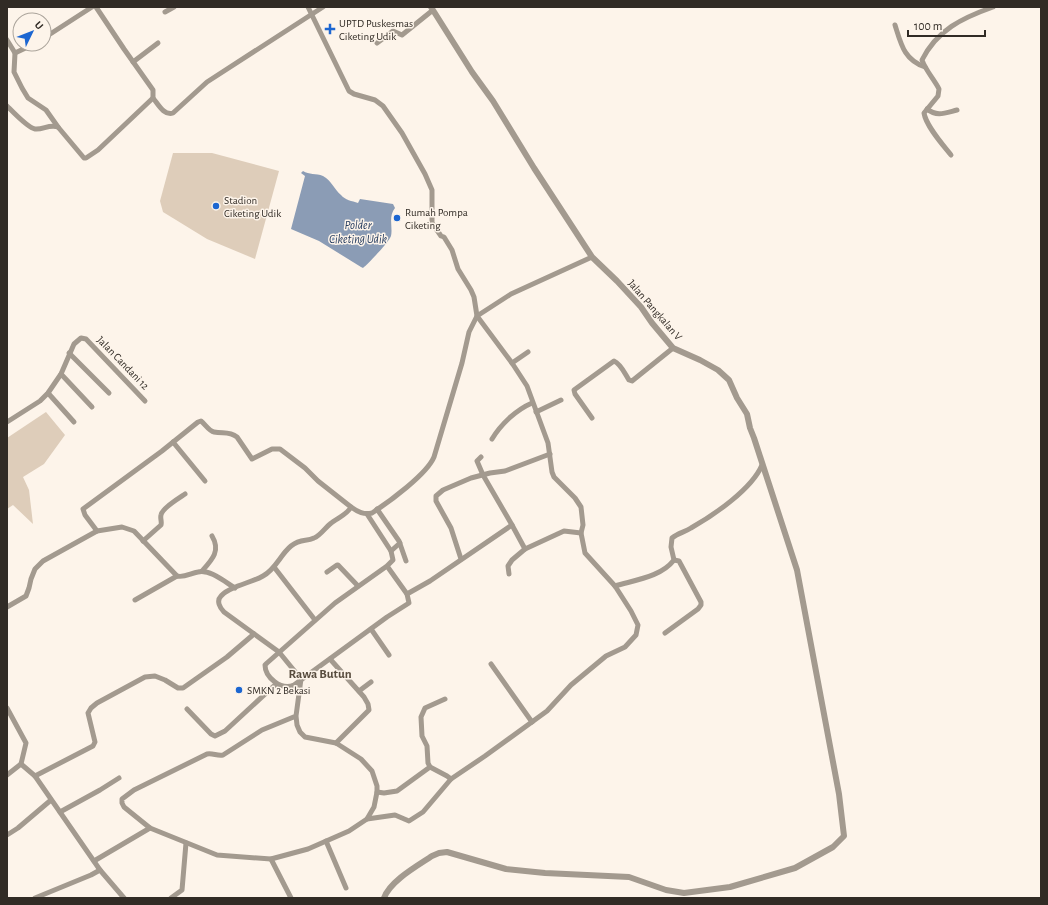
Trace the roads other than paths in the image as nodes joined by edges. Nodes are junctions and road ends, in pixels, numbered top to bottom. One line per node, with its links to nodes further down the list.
1 (92, 7): 11 (street)
2 (96, 7): 16 (street)
3 (174, 7): 8 (street)
4 (308, 7): 9 (street)
5 (323, 7): 9 (street)
6 (993, 7): 17 (street)
7 (432, 8): 14 (street); 24 (street, Jalan Pangkalan V)
8 (165, 12)
9 (312, 14): 18 (street); 25 (street)
10 (895, 25): 17 (street)
11 (52, 33)
12 (7, 40): 15 (street)
13 (158, 43): 16 (street)
14 (377, 43)
15 (15, 53): 22 (street)
16 (133, 62): 18 (street)
17 (925, 67): 20 (street)
18 (153, 98): 22 (street)
19 (7, 106): 22 (street)
20 (927, 109): 21 (street); 23 (street)
21 (957, 110)
22 (58, 127)
23 (951, 155)
24 (592, 257): 25 (street); 26 (street, Jalan Pangkalan V)
25 (477, 316): 29 (street); 50 (street)
26 (673, 348): 38 (street); 45 (street, Jalan Pangkalan V)
27 (528, 352): 29 (street)
28 (69, 353): 30 (street); 32 (street); 34 (street, Jalan Candani 12)
29 (512, 363): 35 (street)
30 (61, 374): 31 (street); 36 (street)
31 (48, 393): 39 (street); 40 (street)
32 (109, 393)
33 (561, 400): 37 (street)
34 (145, 401)
35 (532, 403): 37 (street); 41 (street)
36 (92, 407)
37 (536, 412): 43 (street)
38 (592, 418)
39 (7, 422)
40 (74, 422)
41 (492, 439)
42 (174, 442): 47 (street); 49 (street); 53 (street)
43 (550, 454): 46 (street); 54 (street)
44 (481, 457): 46 (street)
45 (762, 465): 61 (street); 115 (street, Jalan Pangkalan V)
46 (484, 474): 52 (street); 60 (street)
47 (205, 481)
48 (185, 494): 56 (street)
49 (351, 508): 51 (street); 64 (street)
50 (377, 509): 51 (street); 57 (street)
51 (367, 514): 59 (street)
52 (512, 525): 58 (street); 60 (street)
53 (97, 531): 56 (street); 74 (street)
54 (581, 534): 58 (street); 70 (street)
55 (212, 536): 65 (street)
56 (143, 542): 68 (street)
57 (400, 543): 59 (street); 62 (street)
58 (525, 549): 67 (street)
59 (391, 551): 63 (street)
60 (461, 559): 72 (street)
61 (674, 560): 70 (street); 77 (street)
62 (406, 561)
63 (387, 566): 69 (street); 72 (street)
64 (274, 567): 71 (street); 75 (street)
65 (202, 572): 68 (street); 71 (street)
66 (327, 572): 69 (street)
67 (509, 574)
68 (177, 576): 73 (street)
69 (358, 586): 75 (street)
70 (616, 586): 91 (street)
71 (235, 588): 78 (street)
72 (406, 594): 76 (street)
73 (135, 600)
74 (7, 607)
75 (315, 620): 79 (street)
76 (371, 628): 80 (street); 81 (street)
77 (665, 633)
78 (254, 634): 79 (street); 96 (street)
79 (279, 652): 83 (street); 85 (street)
80 (389, 655)
81 (330, 660): 83 (street); 86 (street)
82 (491, 664): 91 (street)
83 (301, 679): 85 (street); 90 (street)
84 (371, 682): 86 (street)
85 (276, 684): 89 (street)
86 (359, 691): 92 (street)
87 (445, 699): 94 (street)
88 (7, 708): 93 (street)
89 (187, 709)
90 (296, 716): 92 (street); 103 (street)
91 (532, 722): 98 (street)
92 (336, 743): 99 (street)
93 (20, 764): 95 (street); 96 (street)
94 (430, 767): 98 (street); 99 (street)
95 (7, 775)
96 (35, 776): 100 (street)
97 (119, 778): 101 (street)
98 (451, 779): 102 (street)
99 (378, 792): 102 (street)
100 (51, 800): 101 (street); 104 (street)
101 (60, 812): 108 (street)
102 (367, 818): 105 (street)
103 (150, 828): 106 (street); 108 (street)
104 (7, 835)
105 (326, 841): 107 (street); 110 (street)
106 (186, 842): 107 (street); 113 (street)
107 (271, 859): 114 (street)
108 (94, 861): 109 (street)
109 (100, 870): 111 (street); 112 (street)
110 (346, 888)
111 (35, 898)
112 (124, 898)
113 (171, 898)
114 (291, 898)
115 (384, 898)

